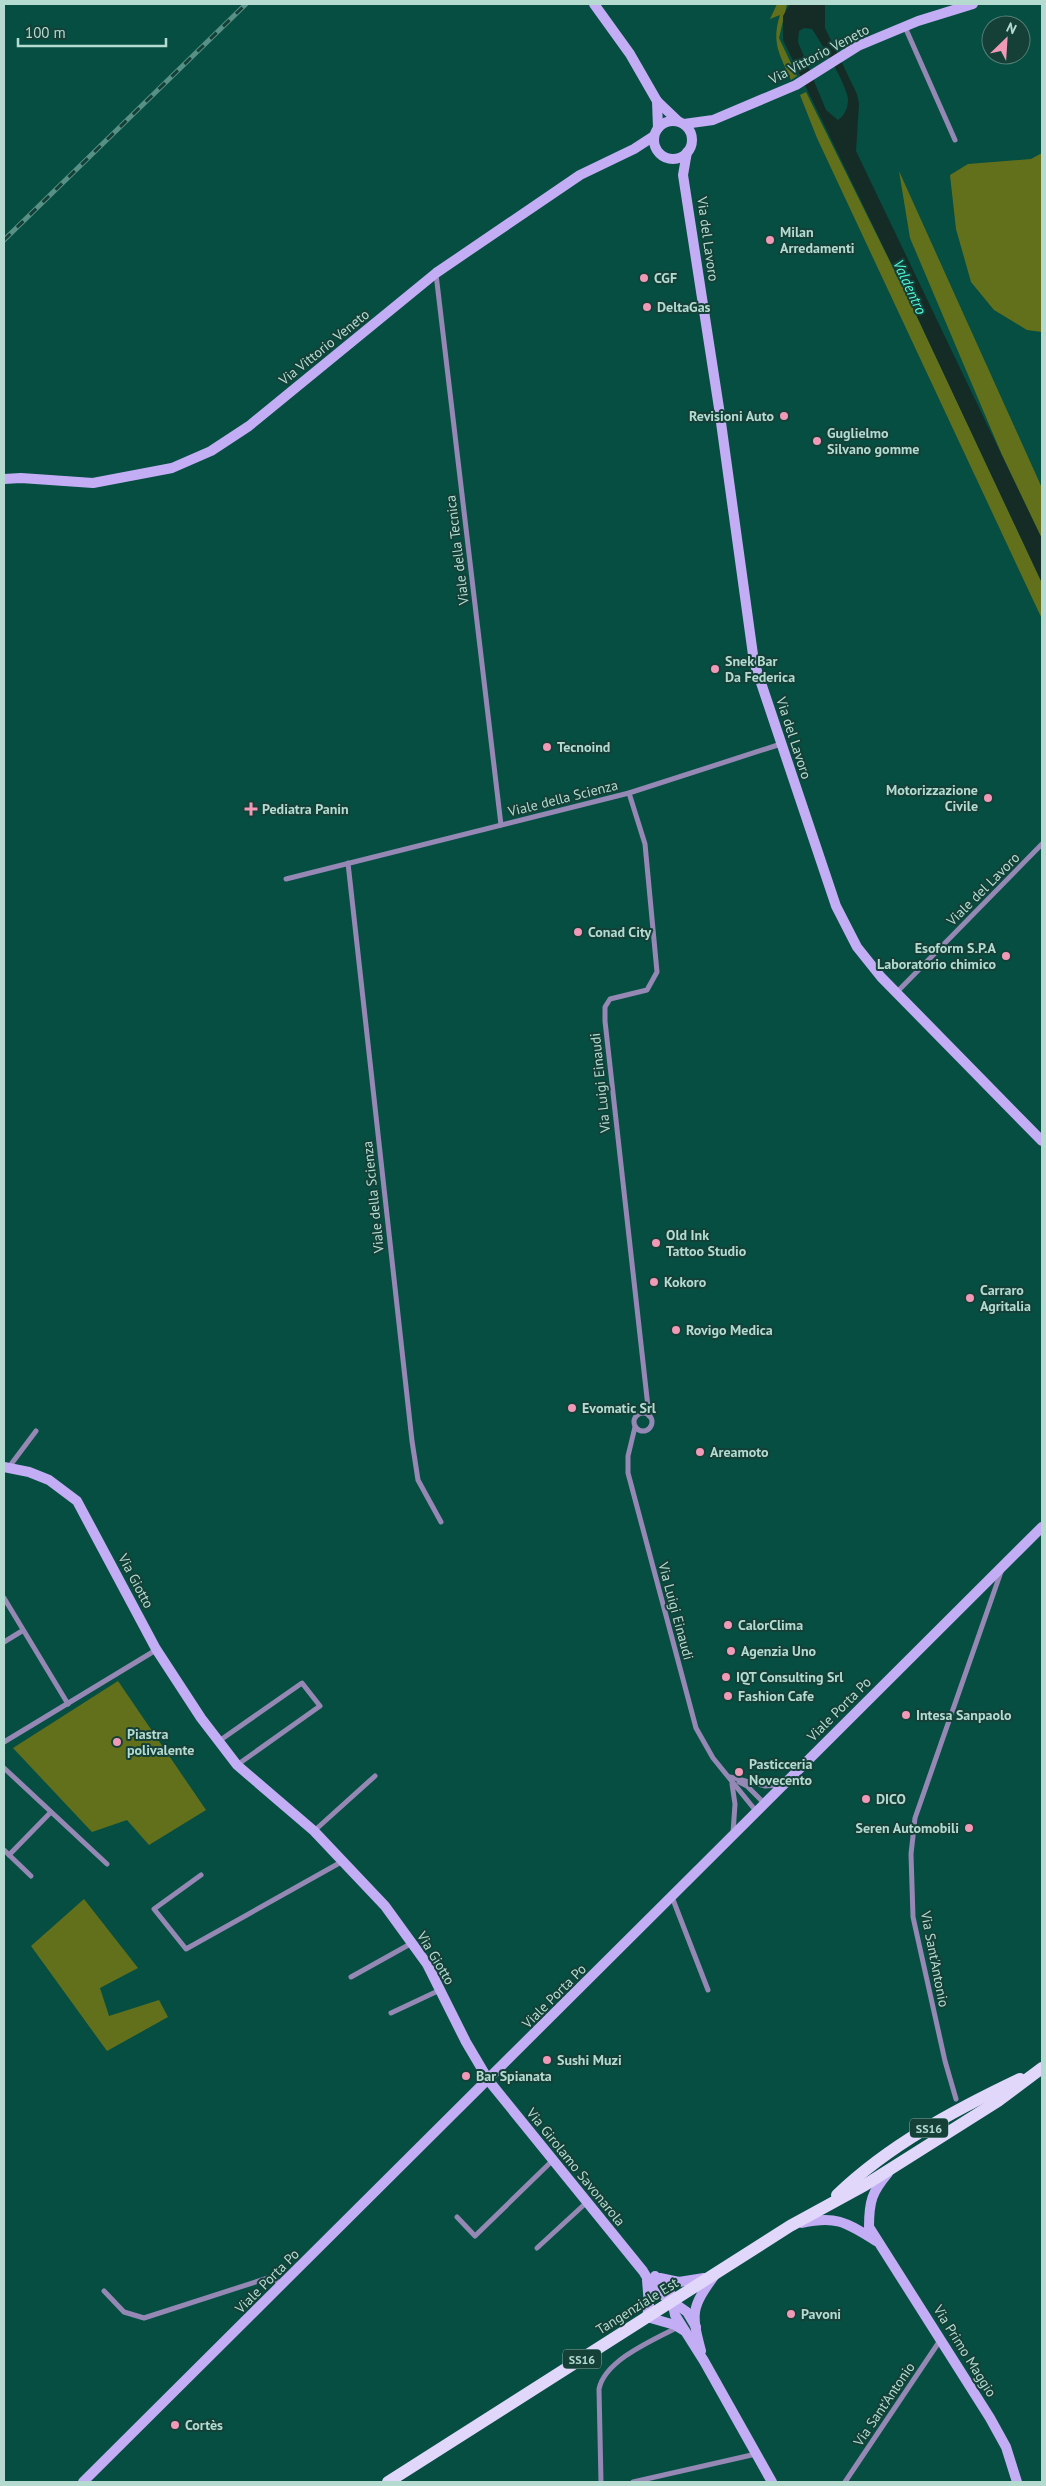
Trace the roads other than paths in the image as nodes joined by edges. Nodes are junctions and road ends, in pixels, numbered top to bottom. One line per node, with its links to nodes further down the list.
1 (594, 4): 4 (street)
2 (973, 4): 3 (street, Via Vittorio Veneto)
3 (905, 27): 5 (street, Via Vittorio Veneto); 9 (street)
4 (657, 101): 6 (street); 7 (street)
5 (707, 122): 6 (street, Via Vittorio Veneto); 8 (street, Via Vittorio Veneto)
6 (681, 123): 7 (street); 8 (street)
7 (656, 132): 10 (street, Via Vittorio Veneto); 12 (street)
8 (692, 140): 11 (street)
9 (955, 140)
10 (634, 149): 12 (street); 14 (street, Via Vittorio Veneto)
11 (687, 152): 12 (street); 13 (street)
12 (663, 155): 13 (street)
13 (683, 175): 16 (street, Via del Lavoro)
14 (436, 274): 15 (street, Via Vittorio Veneto); 18 (street, Viale della Tecnica)
15 (4, 479)
16 (782, 744): 17 (street, Viale della Scienza); 22 (street, Via del Lavoro)
17 (629, 793): 18 (street, Viale della Scienza); 24 (street, Via Luigi Einaudi)
18 (501, 825): 20 (street, Viale della Scienza)
19 (1042, 844): 22 (street, Viale del Lavoro)
20 (348, 863): 21 (street, Viale della Scienza); 32 (street, Viale della Scienza)
21 (286, 878)
22 (896, 993): 23 (street, Via del Lavoro)
23 (1042, 1140)
24 (647, 1407): 25 (street); 26 (street)
25 (642, 1413): 26 (street); 27 (street)
26 (649, 1416): 28 (street)
27 (635, 1427): 28 (street); 30 (street, Via Luigi Einaudi)
28 (644, 1430): 30 (street)
29 (36, 1431): 31 (street)
30 (632, 1442): 45 (street, Via Luigi Einaudi)
31 (6, 1467): 38 (street, Via Giotto)
32 (441, 1522)
33 (1042, 1527): 34 (street, Viale Porta Po)
34 (1004, 1566): 46 (street, Viale Porta Po); 66 (street, Via Sant'Antonio)
35 (4, 1598): 36 (street)
36 (22, 1631): 37 (street); 39 (street)
37 (4, 1642)
38 (156, 1649): 39 (street); 41 (street, Via Giotto)
39 (68, 1704): 40 (street)
40 (4, 1742)
41 (219, 1742): 42 (street, Via Giotto); 42 (street)
42 (238, 1765): 50 (street, Via Giotto)
43 (4, 1768): 49 (street)
44 (375, 1776): 50 (street)
45 (730, 1777): 46 (street); 47 (street, Via Luigi Einaudi); 48 (street, Via Luigi Einaudi); 51 (street)
46 (782, 1785): 47 (street, Viale Porta Po)
47 (764, 1803): 48 (street, Viale Porta Po)
48 (756, 1811): 51 (street, Viale Porta Po)
49 (50, 1813): 53 (street); 55 (street)
50 (314, 1831): 54 (street, Via Giotto)
51 (733, 1834): 58 (street, Viale Porta Po)
52 (4, 1850): 53 (street)
53 (9, 1855): 57 (street)
54 (343, 1861): 56 (street); 59 (street, Via Giotto)
55 (107, 1864)
56 (201, 1875)
57 (31, 1876)
58 (672, 1897): 62 (street); 65 (street, Viale Porta Po)
59 (412, 1943): 60 (street); 61 (street, Via Giotto)
60 (351, 1977)
61 (440, 1990): 63 (street); 65 (street, Via Giotto)
62 (708, 1990)
63 (391, 2013)
64 (1042, 2068): 68 (main road, Tangenziale Est / SS16); 70 (main road, Tangenziale Est / SS16)
65 (489, 2081): 67 (street, Via Girolamo Savonarola); 77 (street, Viale Porta Po)
66 (956, 2099)
67 (553, 2160): 69 (street, Via Girolamo Savonarola); 71 (street)
68 (892, 2168): 70 (main road, Tangenziale Est / SS16); 73 (street, Via Primo Maggio)
69 (587, 2202): 74 (street); 76 (street, Via Girolamo Savonarola)
70 (827, 2204): 72 (main road, Tangenziale Est / SS16)
71 (456, 2217)
72 (790, 2226): 73 (street, Via Primo Maggio); 75 (main road, Tangenziale Est / SS16)
73 (877, 2242): 84 (street, Via Primo Maggio)
74 (537, 2248)
75 (714, 2274): 76 (street); 79 (main road, Tangenziale Est / SS16); 82 (street)
76 (648, 2275): 79 (street, Via Girolamo Savonarola); 80 (street)
77 (282, 2286): 78 (street); 87 (street, Viale Porta Po)
78 (104, 2291)
79 (674, 2301): 80 (main road, Tangenziale Est / SS16); 82 (street); 83 (street)
80 (647, 2317): 81 (street); 88 (main road, Tangenziale Est / SS16)
81 (678, 2327): 83 (street); 89 (street)
82 (696, 2327): 85 (street)
83 (689, 2336): 85 (street)
84 (942, 2339): 92 (street, Via Sant'Antonio); 93 (street, Via Primo Maggio)
85 (704, 2361): 86 (street)
86 (756, 2454): 90 (street); 91 (street)
87 (83, 2482)
88 (388, 2482)
89 (601, 2482)
90 (633, 2482)
91 (772, 2482)
92 (845, 2482)
93 (1017, 2482)

